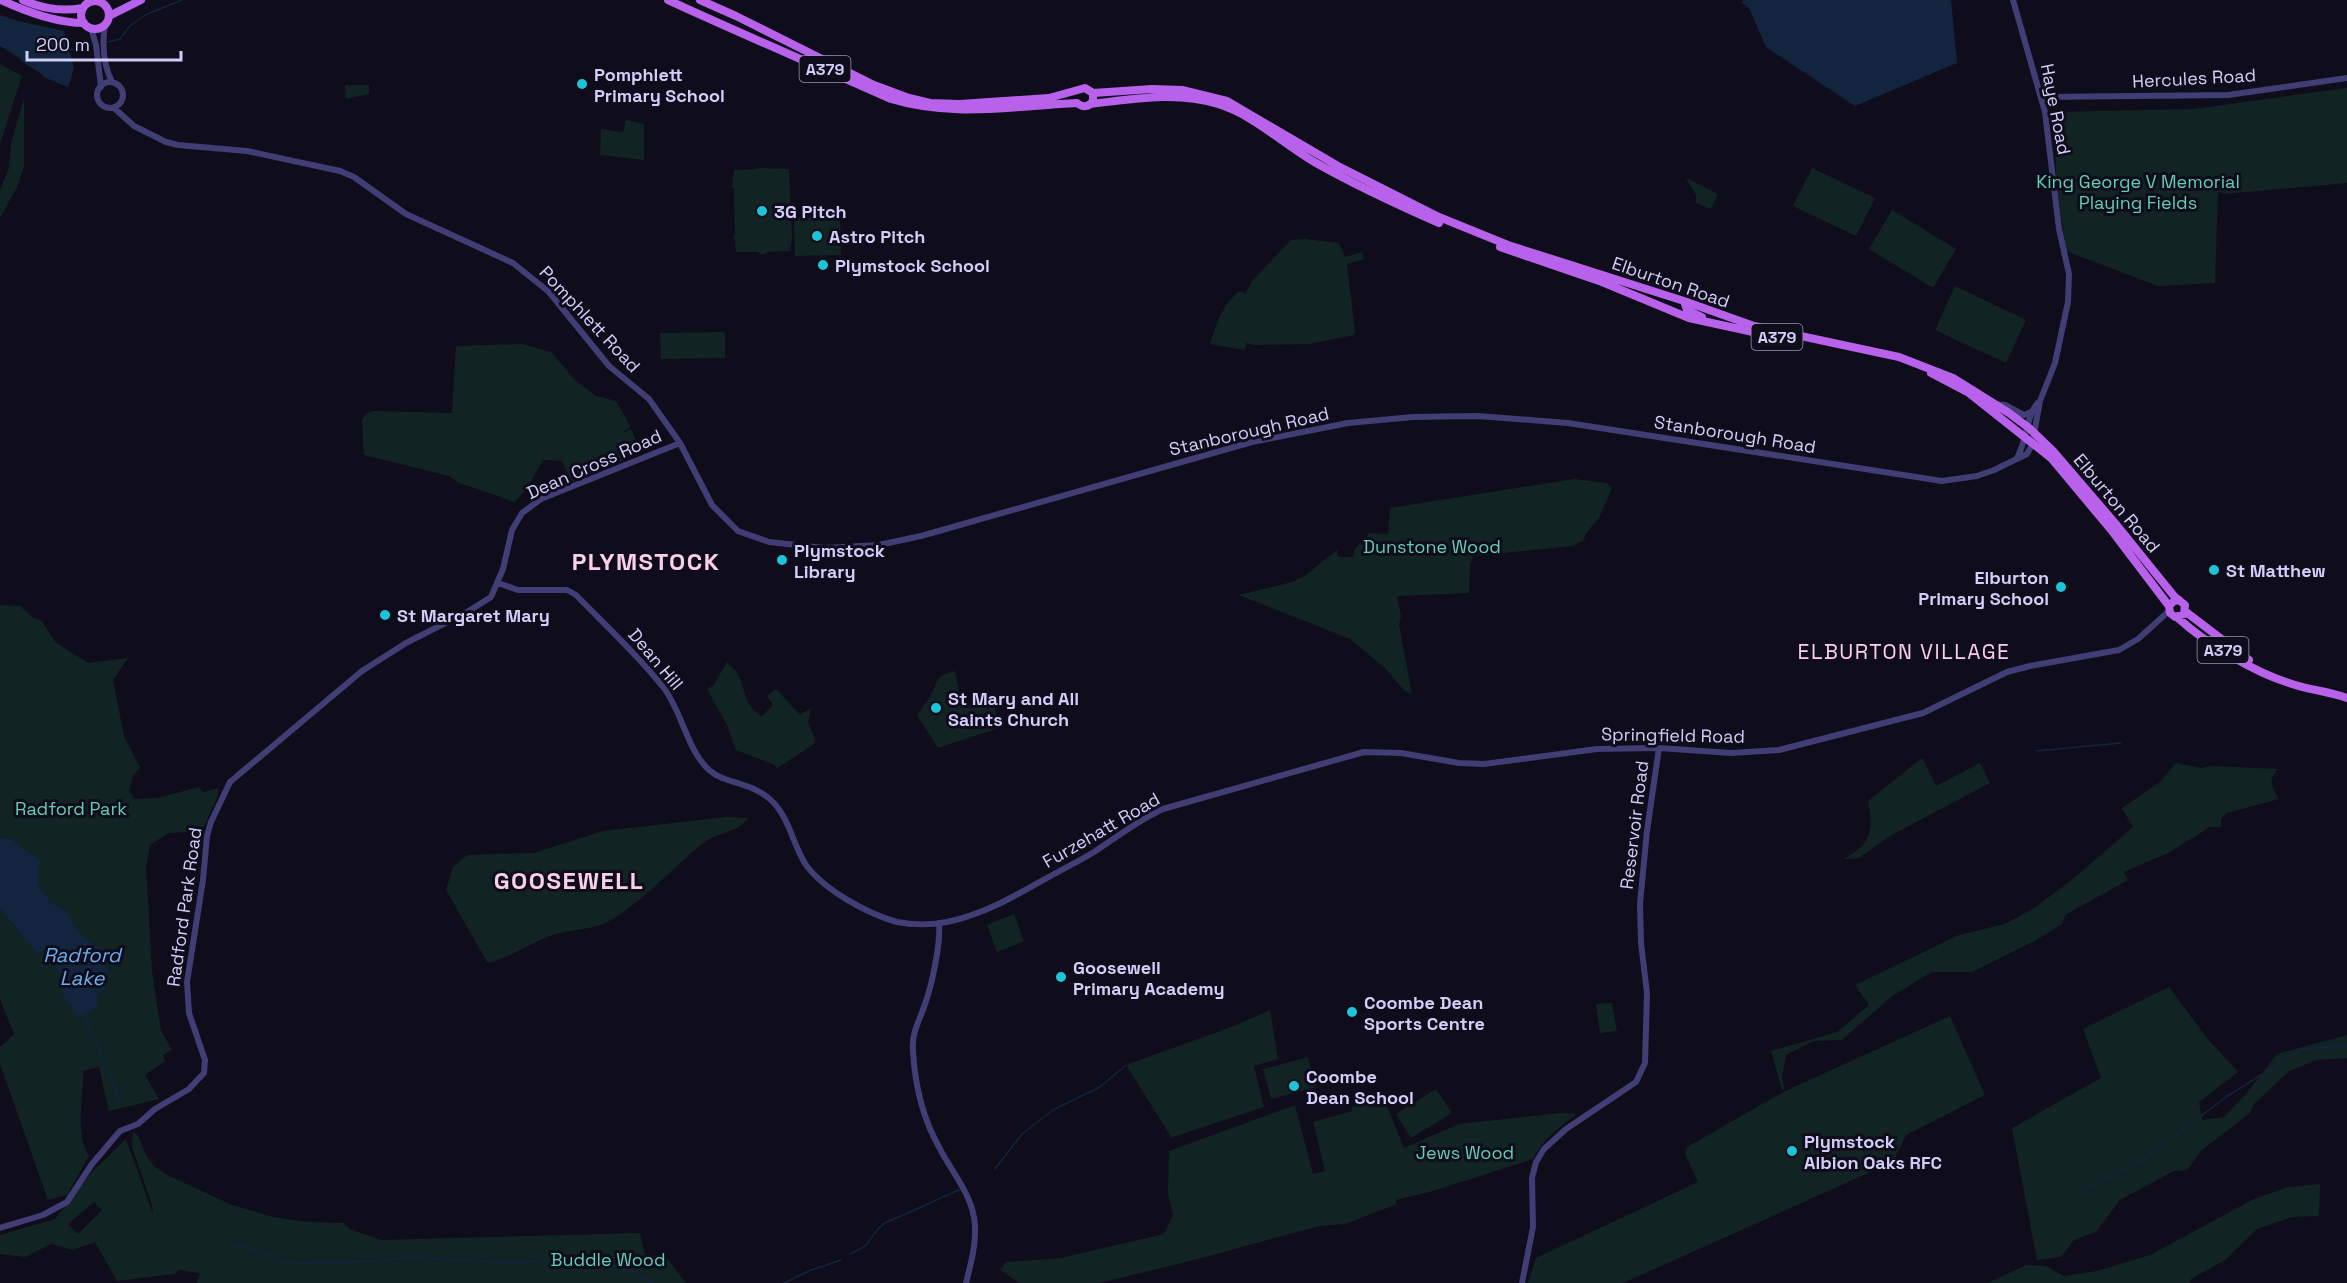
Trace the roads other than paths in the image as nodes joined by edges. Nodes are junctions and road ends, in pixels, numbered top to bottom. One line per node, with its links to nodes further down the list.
1 (3, 0): 14 (main road)
2 (23, 0): 10 (main road)
3 (111, 0): 9 (main road)
4 (141, 0): 13 (main road)
5 (668, 0): 12 (main road, A379)
6 (693, 0): 12 (main road, A379)
7 (700, 0): 11 (main road, A379)
8 (2013, 0): 21 (street, Haye Road)
9 (101, 2): 10 (main road); 13 (main road)
10 (83, 8): 14 (main road)
11 (719, 8): 15 (main road, A379); 19 (main road, A379)
12 (709, 19): 15 (main road, A379)
13 (107, 20): 14 (main road); 17 (street)
14 (88, 26): 18 (street)
15 (745, 34): 23 (main road, A379)
16 (2347, 78): 21 (street, Hercules Road)
17 (112, 82): 18 (street); 22 (street)
18 (101, 87): 25 (street)
19 (1078, 92): 20 (main road, A379); 23 (main road)
20 (1093, 93): 24 (main road); 27 (main road, Elburton Road / A379)
21 (2042, 97): 31 (street, Haye Road)
22 (122, 102): 25 (street); 26 (street)
23 (1077, 103): 24 (main road, A379)
24 (1091, 104): 29 (main road, Elburton Road / A379)
25 (114, 108): 26 (street, Pomphlett Road)
26 (128, 120): 36 (street, Pomphlett Road)
27 (1656, 292): 28 (main road, Elburton Road / A379); 29 (main road, A379)
28 (1684, 301): 30 (main road, A379); 32 (main road, Elburton Road / A379)
29 (1674, 311): 30 (main road, Elburton Road / A379)
30 (1714, 323): 35 (main road, Elburton Road / A379)
31 (2040, 401): 33 (street, Haye Road); 34 (street, Haye Road)
32 (1995, 404): 33 (street); 34 (main road, Elburton Road / A379)
33 (2031, 412): 34 (street)
34 (2032, 431): 35 (street); 37 (street); 41 (main road, Elburton Road / A379)
35 (2026, 438): 37 (main road, Elburton Road / A379); 38 (street)
36 (680, 443): 39 (street, Pomphlett Road); 40 (street, Dean Cross Road)
37 (2032, 445): 38 (street, Stanborough Road); 42 (main road, Elburton Road / A379)
38 (2016, 458): 39 (street, Stanborough Road)
39 (813, 547)
40 (498, 583): 48 (street, Dean Hill); 50 (street, Radford Park Road)
41 (2179, 600): 42 (main road); 43 (main road, A379)
42 (2172, 612): 43 (main road, A379); 44 (main road, Elburton Road / A379); 46 (street, Springfield Road)
43 (2186, 612): 44 (main road, Elburton Road / A379)
44 (2272, 676): 45 (main road, Elburton Road / A379)
45 (2347, 698)
46 (1659, 748): 47 (street, Springfield Road); 52 (street, Reservoir Road)
47 (1548, 755): 49 (street, Furzehatt Road)
48 (786, 822): 49 (street, Furzehatt Road)
49 (939, 923): 51 (street)
50 (0, 1228)
51 (966, 1283)
52 (1522, 1283)

